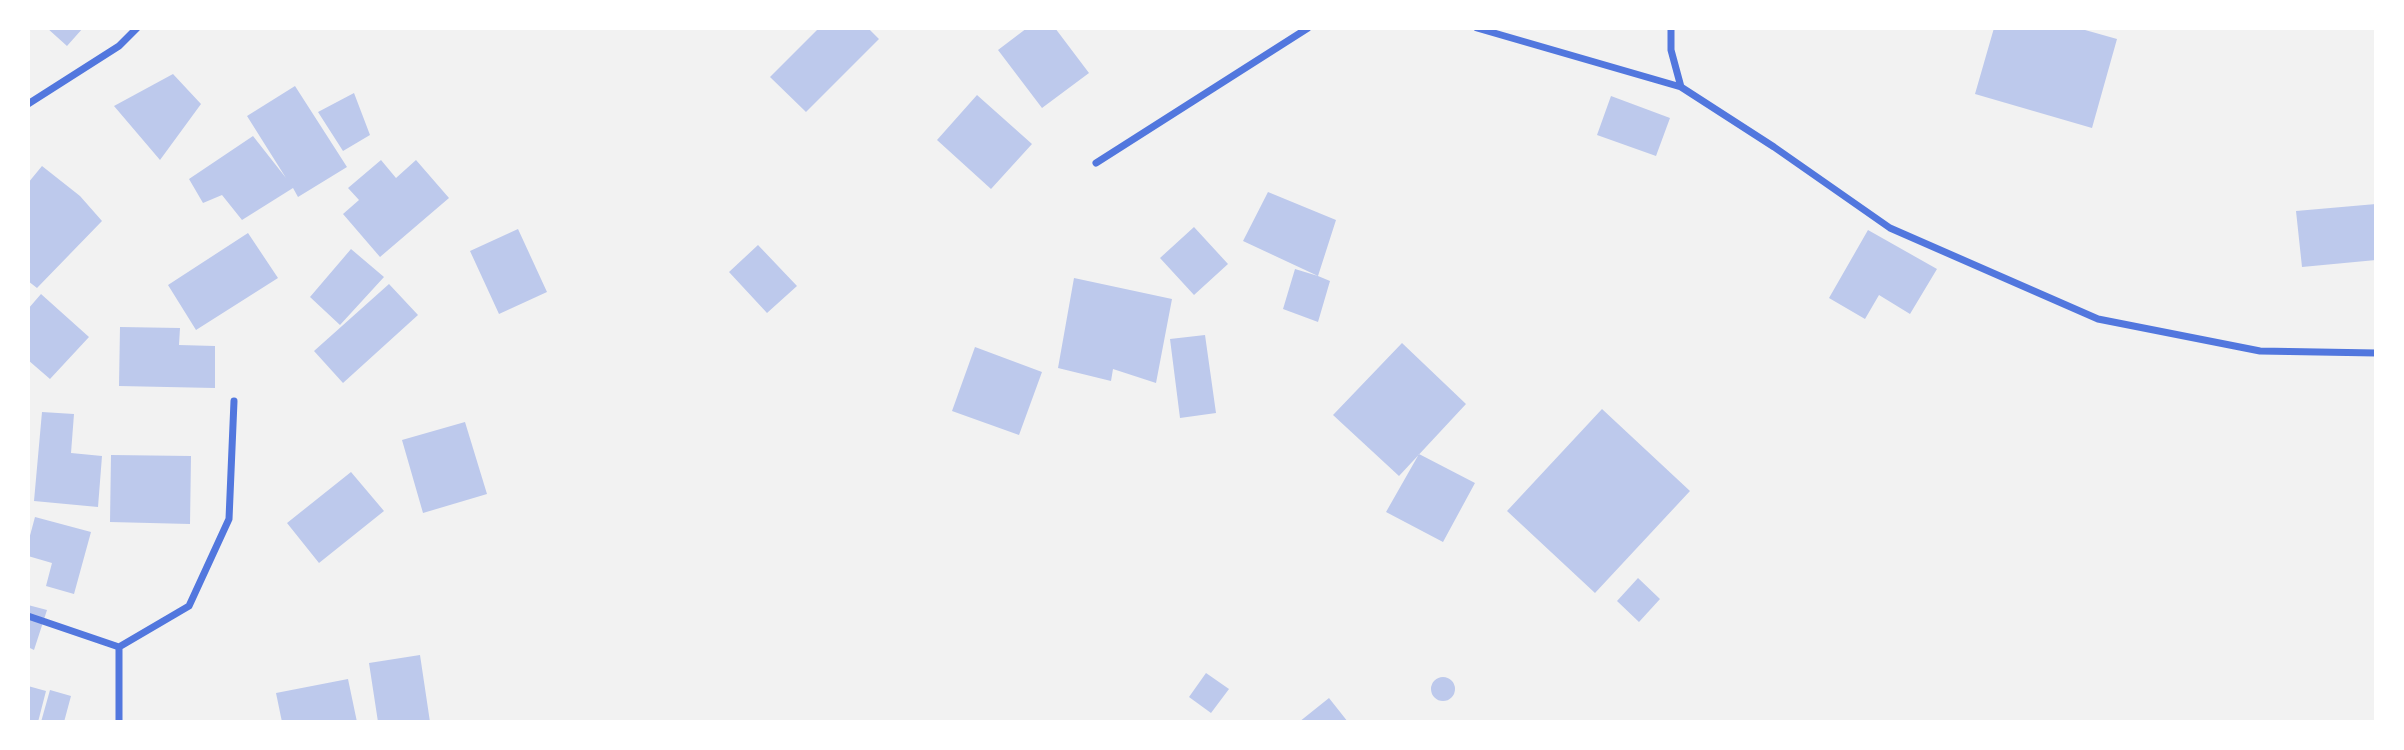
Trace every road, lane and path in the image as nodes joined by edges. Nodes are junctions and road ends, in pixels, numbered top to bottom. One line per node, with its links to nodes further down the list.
1 (137, 28): 6 (street)
2 (1308, 28): 7 (street)
3 (1477, 28): 5 (street)
4 (1671, 28): 5 (street)
5 (1681, 87): 8 (street)
6 (28, 104)
7 (1096, 163)
8 (2376, 353)
9 (234, 401): 11 (street)
10 (28, 615): 11 (street)
11 (119, 648): 12 (street)
12 (119, 722)

